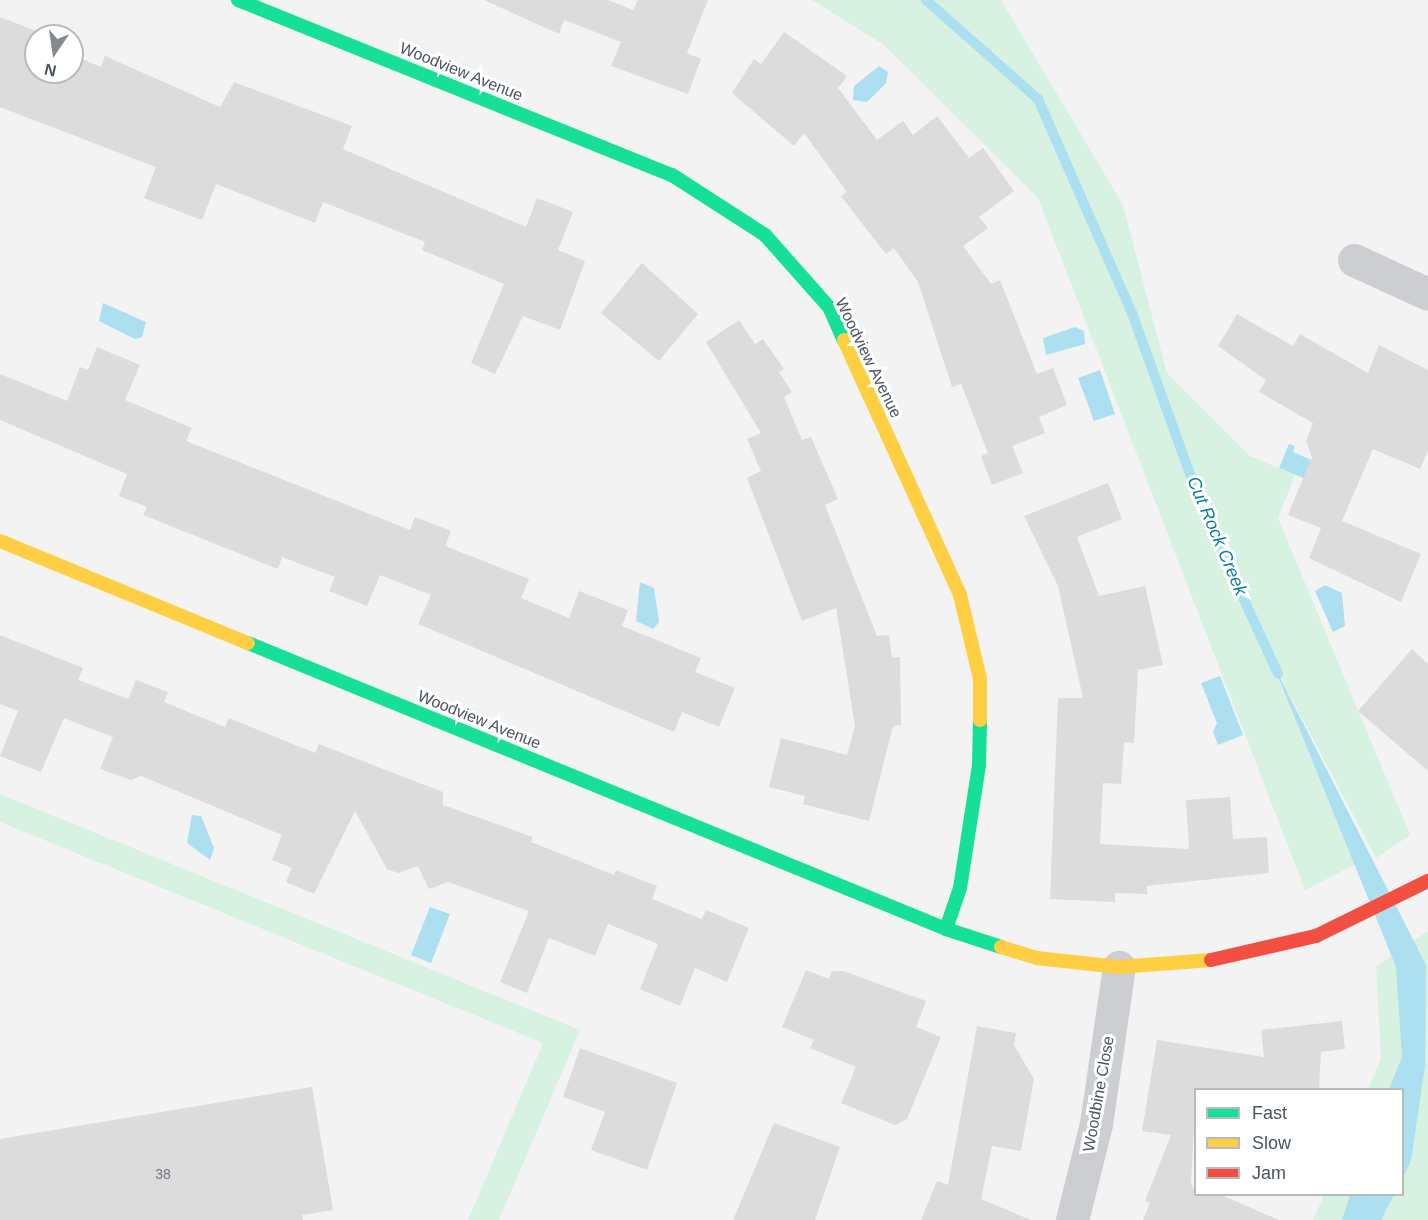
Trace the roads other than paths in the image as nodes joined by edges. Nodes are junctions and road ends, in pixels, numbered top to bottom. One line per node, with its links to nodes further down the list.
1 (238, 0): 6 (street, Woodview Avenue)
2 (1354, 260): 3 (street)
3 (1428, 294)
4 (0, 541): 6 (street, Woodview Avenue)
5 (1428, 881): 7 (street, Woodview Avenue)
6 (946, 929): 7 (street, Woodview Avenue)
7 (1119, 967): 8 (street, Woodbine Close)
8 (1072, 1220)

